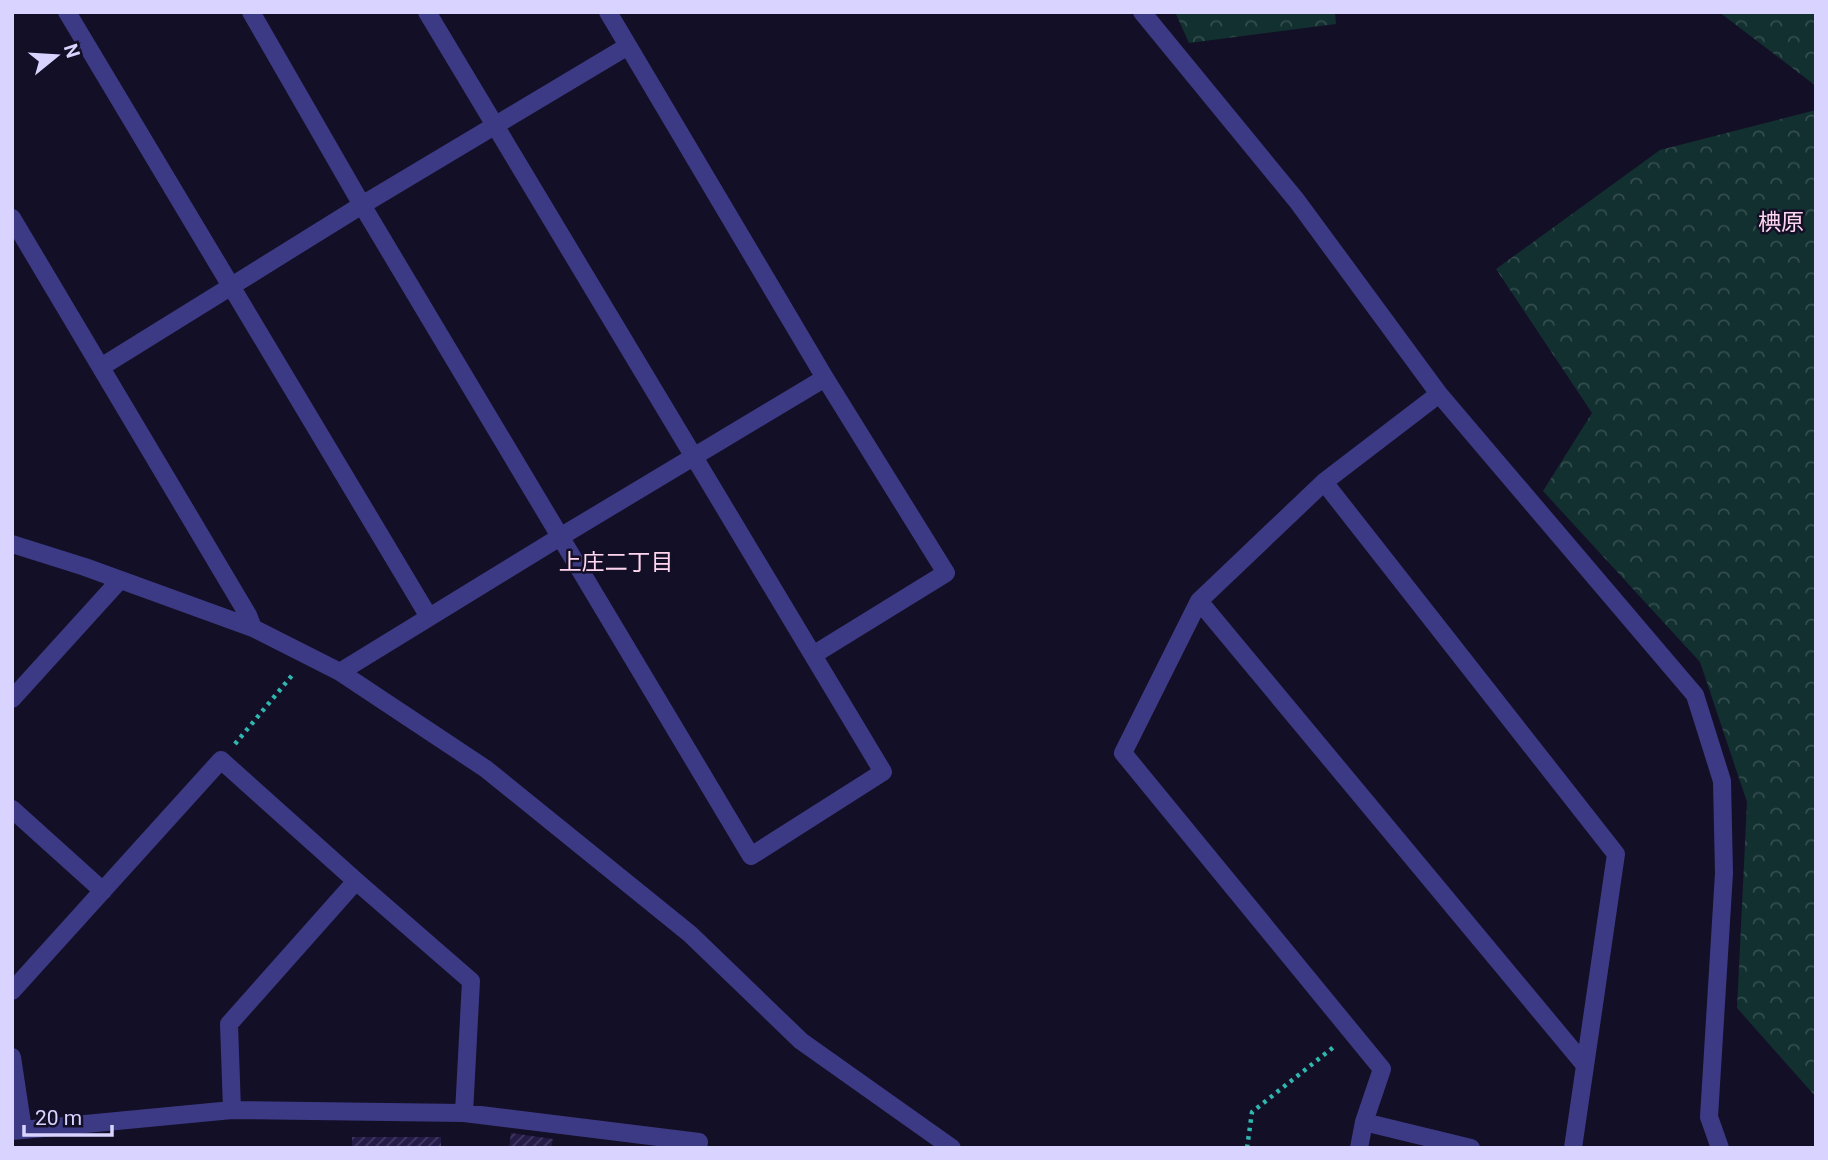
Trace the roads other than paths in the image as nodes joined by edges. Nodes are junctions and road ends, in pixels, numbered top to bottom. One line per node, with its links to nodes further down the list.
1 (67, 12): 10 (street)
2 (251, 12): 8 (street)
3 (427, 12): 7 (street)
4 (608, 12): 6 (street)
5 (1142, 12): 13 (street)
6 (628, 47): 7 (street); 12 (street)
7 (495, 126): 8 (street); 14 (street)
8 (362, 205): 10 (street); 16 (street)
9 (12, 218): 11 (street)
10 (231, 286): 11 (street); 20 (street)
11 (101, 367): 21 (street)
12 (825, 378): 14 (street); 22 (street)
13 (1439, 394): 15 (street); 40 (street)
14 (694, 457): 16 (street); 22 (street)
15 (1324, 482): 19 (street); 30 (street)
16 (559, 537): 20 (street); 22 (street)
17 (12, 544): 18 (street)
18 (120, 580): 21 (street); 24 (street)
19 (1199, 601): 30 (street); 33 (street)
20 (429, 617): 23 (street)
21 (253, 628): 23 (street)
22 (813, 654)
23 (340, 672): 36 (street)
24 (12, 699)
25 (12, 809): 27 (street)
26 (356, 881): 27 (street); 31 (street); 32 (street)
27 (103, 891): 28 (street)
28 (12, 991)
29 (12, 1057): 34 (street)
30 (1584, 1064): 39 (street)
31 (232, 1110): 32 (street); 34 (street)
32 (464, 1113): 35 (street)
33 (1364, 1122): 37 (street); 38 (street)
34 (17, 1131)
35 (698, 1148)
36 (952, 1148)
37 (1359, 1148)
38 (1471, 1148)
39 (1573, 1148)
40 (1720, 1148)

